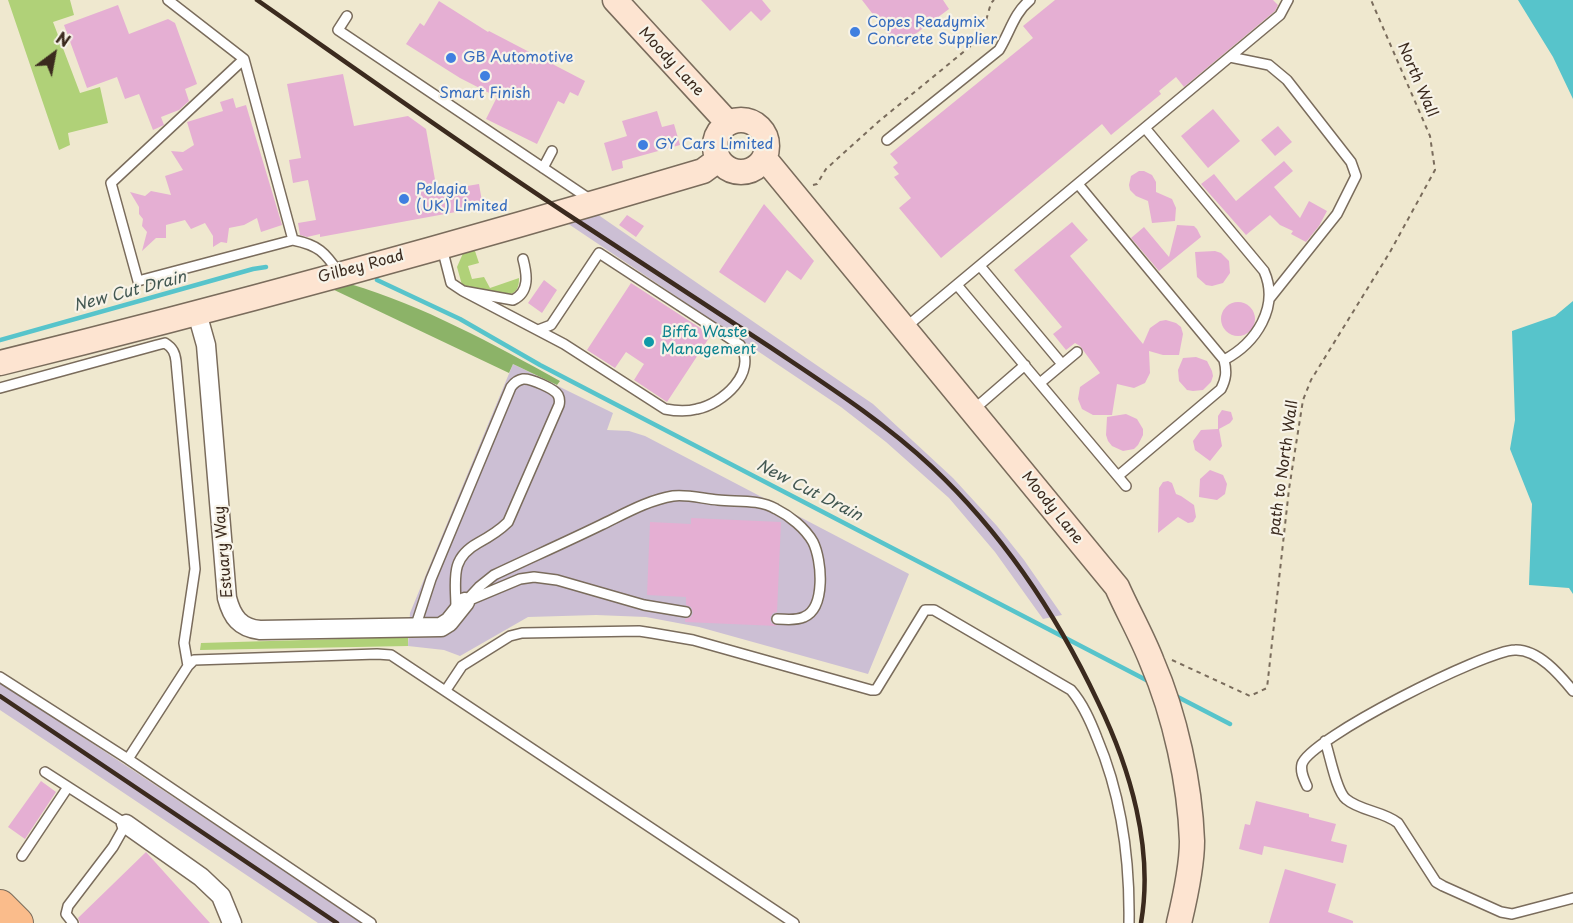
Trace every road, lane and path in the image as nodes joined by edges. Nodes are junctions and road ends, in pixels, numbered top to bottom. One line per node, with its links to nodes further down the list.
1 (168, 0): 9 (lane)
2 (615, 0): 10 (street, Moody Lane)
3 (994, 0): 19 (path)
4 (1030, 0): 12 (lane)
5 (1288, 0): 8 (lane)
6 (1371, 0): 17 (path, North Wall)
7 (347, 16): 16 (lane)
8 (1230, 57): 11 (lane); 28 (lane)
9 (244, 58): 21 (lane); 21 (lane)
10 (718, 126): 14 (path); 14 (street); 15 (street)
11 (1145, 128): 18 (lane); 28 (lane)
12 (887, 140)
13 (552, 152): 16 (lane)
14 (711, 154): 15 (street); 20 (street, Gilbey Road)
15 (765, 159): 19 (street, Moody Lane)
16 (543, 168): 20 (lane)
17 (1435, 170): 47 (path, path to North Wall)
18 (1078, 184): 24 (lane); 33 (lane)
19 (796, 196): 30 (street, Moody Lane)
20 (590, 204): 22 (street, Gilbey Road)
21 (292, 240): 25 (lane)
22 (441, 246): 25 (street, Gilbey Road); 27 (lane)
23 (523, 259): 27 (lane)
24 (980, 266): 26 (lane); 35 (lane)
25 (339, 273): 29 (street, Gilbey Road)
26 (957, 285): 30 (lane); 36 (lane)
27 (463, 291): 31 (lane)
28 (1270, 298): 33 (lane)
29 (197, 313): 34 (street, Gilbey Road); 45 (street, Estuary Way)
30 (904, 329): 39 (street, Moody Lane)
31 (538, 330): 31 (lane)
32 (1077, 352): 35 (lane)
33 (1224, 360): 40 (lane)
34 (0, 363)
35 (1062, 364): 37 (lane)
36 (1024, 365): 37 (lane); 39 (lane)
37 (1040, 383): 40 (lane)
38 (0, 388): 46 (lane)
39 (972, 411): 47 (street, Moody Lane)
40 (1118, 476): 41 (lane)
41 (1126, 486)
42 (460, 608): 43 (lane); 44 (lane); 45 (street, Estuary Way); 45 (lane)
43 (686, 612)
44 (777, 619)
45 (415, 628)
46 (188, 666): 49 (lane); 52 (lane)
47 (1164, 668): 68 (street, Moody Lane)
48 (0, 677): 52 (lane)
49 (446, 690): 66 (lane); 67 (lane)
50 (1573, 691): 51 (lane)
51 (1325, 741): 54 (lane); 59 (lane)
52 (128, 759): 65 (lane)
53 (45, 772): 55 (lane)
54 (1307, 786)
55 (68, 787): 56 (lane); 57 (lane)
56 (126, 824): 63 (lane); 64 (street)
57 (22, 856)
58 (0, 897): 62 (street)
59 (1573, 898)
60 (0, 906): 61 (highway)
61 (17, 923)
62 (33, 923)
63 (73, 923)
64 (232, 923)
65 (371, 923)
66 (794, 923)
67 (1129, 923)
68 (1179, 923)

